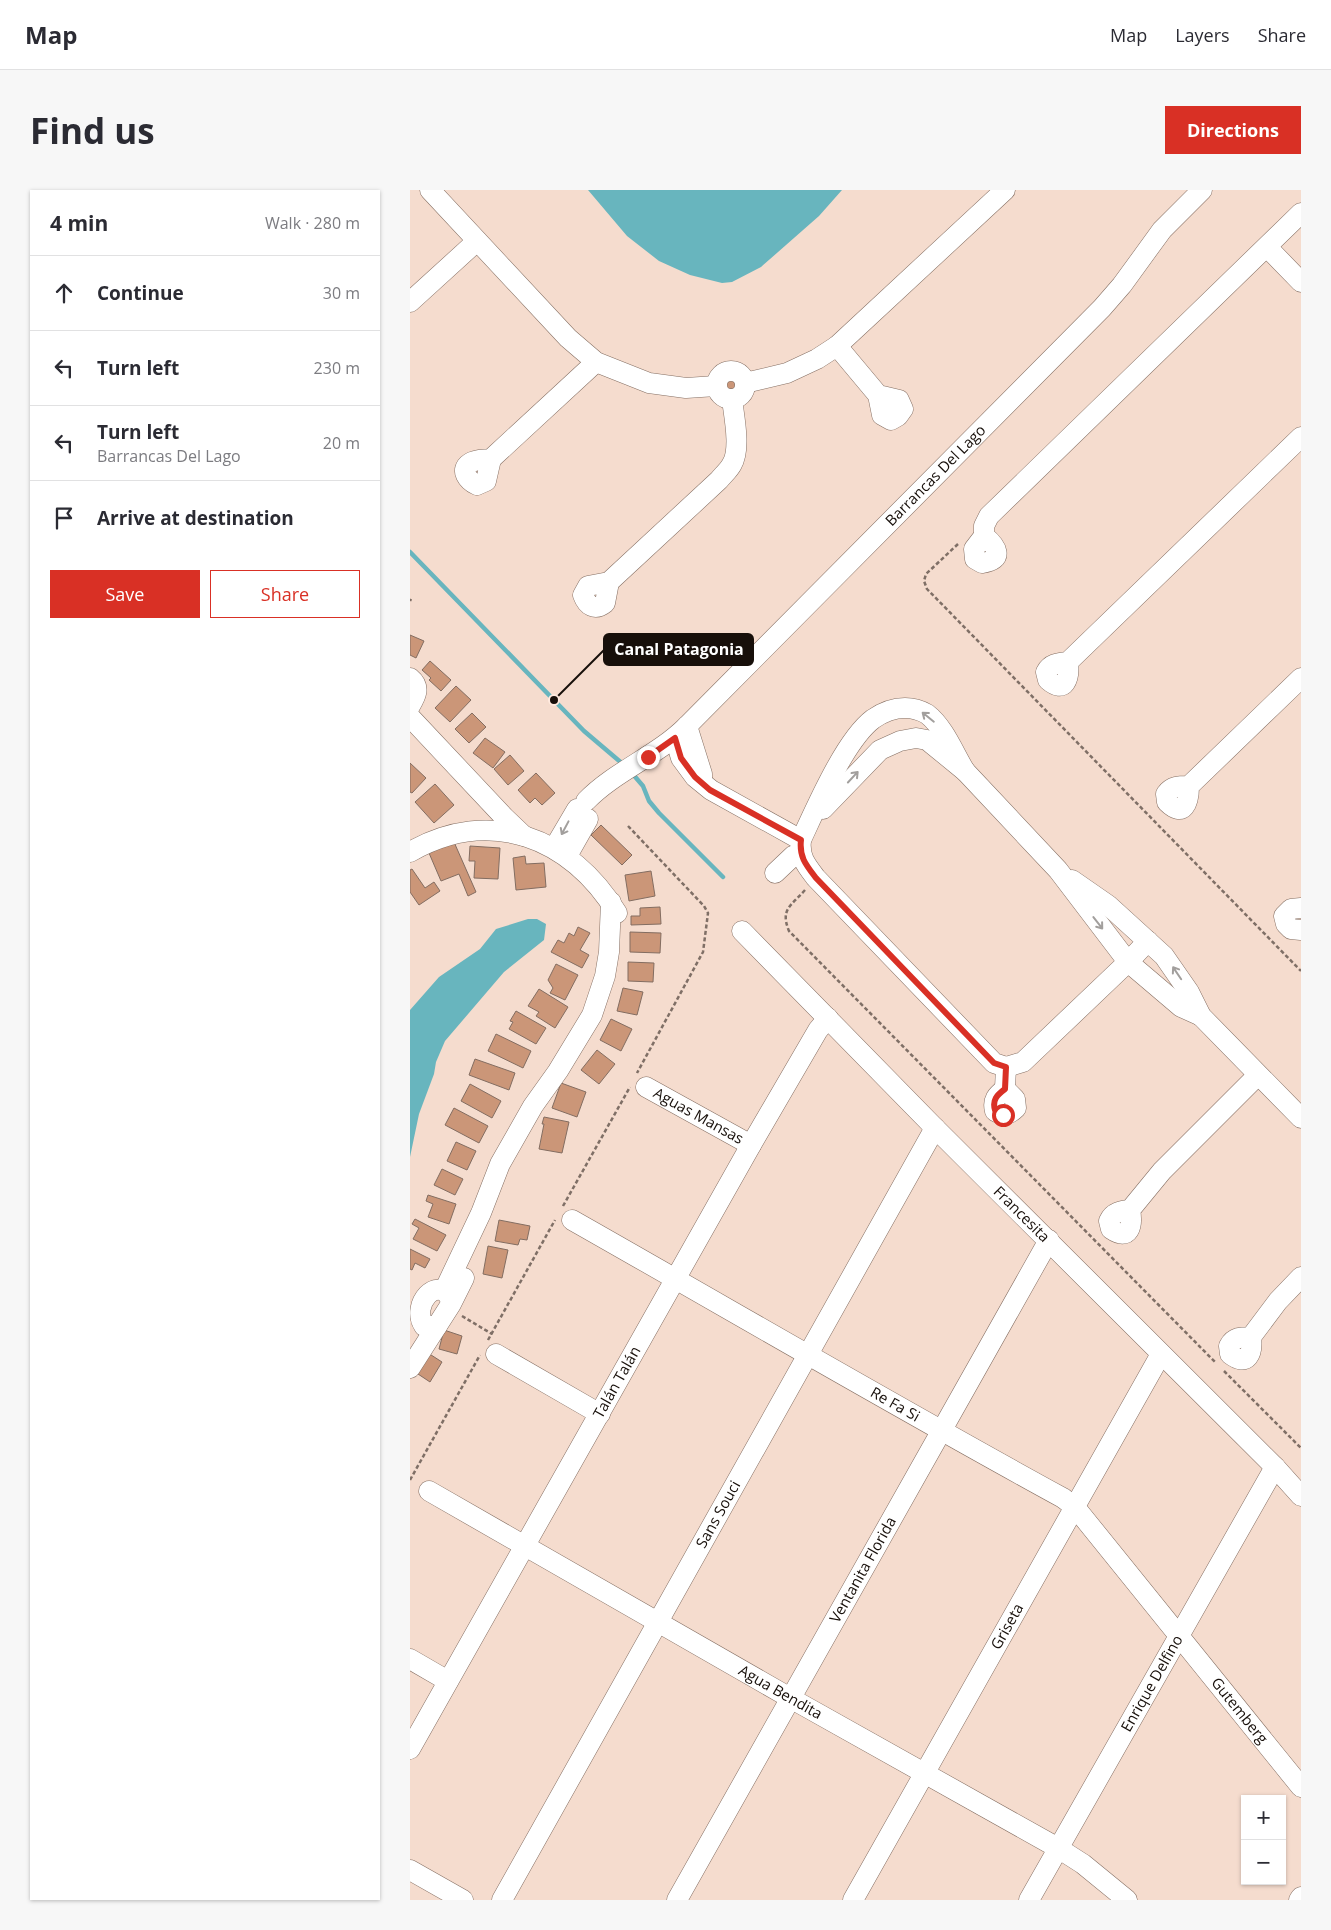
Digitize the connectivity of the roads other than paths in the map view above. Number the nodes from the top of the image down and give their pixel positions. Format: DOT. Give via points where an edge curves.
graph roads {
  1 [pos="430,190"];
  2 [pos="1005,190"];
  3 [pos="1202,190"];
  4 [pos="1301,213"];
  5 [pos="477,241"];
  6 [pos="1267,247"];
  7 [pos="1301,282"];
  8 [pos="410,302"];
  9 [pos="837,346"];
  10 [pos="596,362"];
  11 [pos="745,383"];
  12 [pos="716,386"];
  13 [pos="878,395"];
  14 [pos="732,399"];
  15 [pos="1301,437"];
  16 [pos="491,459"];
  17 [pos="984,536"];
  18 [pos="609,582"];
  19 [pos="1068,662"];
  20 [pos="410,678"];
  21 [pos="1301,678"];
  22 [pos="410,706"];
  23 [pos="410,717"];
  24 [pos="681,732"];
  25 [pos="965,771"];
  26 [pos="1189,786"];
  27 [pos="488,798"];
  28 [pos="473,831"];
  29 [pos="524,836"];
  30 [pos="803,839"];
  31 [pos="410,852"];
  32 [pos="561,852"];
  33 [pos="1058,870"];
  34 [pos="775,873"];
  35 [pos="1301,908"];
  36 [pos="1301,930"];
  37 [pos="742,931"];
  38 [pos="1148,941"];
  39 [pos="1128,962"];
  40 [pos="1201,1016"];
  41 [pos="828,1018"];
  42 [pos="1006,1067"];
  43 [pos="1258,1075"];
  44 [pos="638,1081"];
  45 [pos="1005,1089"];
  46 [pos="1301,1118"];
  47 [pos="935,1128"];
  48 [pos="751,1145"];
  49 [pos="1130,1210"];
  50 [pos="572,1220"];
  51 [pos="1049,1240"];
  52 [pos="1301,1277"];
  53 [pos="676,1279"];
  54 [pos="410,1290"];
  55 [pos="443,1298"];
  56 [pos="422,1318"];
  57 [pos="1251,1337"];
  58 [pos="410,1348"];
  59 [pos="488,1349"];
  60 [pos="809,1354"];
  61 [pos="1162,1354"];
  62 [pos="410,1368"];
  63 [pos="600,1414"];
  64 [pos="942,1432"];
  65 [pos="1275,1467"];
  66 [pos="429,1491"];
  67 [pos="1301,1496"];
  68 [pos="1075,1507"];
  69 [pos="525,1547"];
  70 [pos="659,1623"];
  71 [pos="1178,1635"];
  72 [pos="410,1659"];
  73 [pos="448,1682"];
  74 [pos="792,1699"];
  75 [pos="410,1749"];
  76 [pos="925,1773"];
  77 [pos="1301,1787"];
  78 [pos="1058,1848"];
  79 [pos="410,1870"];
  80 [pos="463,1900"];
  81 [pos="502,1900"];
  82 [pos="677,1900"];
  83 [pos="853,1900"];
  84 [pos="1029,1900"];
  85 [pos="1127,1900"];
  1 -- 5 [label="street"];
  2 -- 9 [label="street"];
  3 -- 24 [label="street, Barrancas Del Lago" via="1162,230 1102,308"];
  4 -- 6 [label="street"];
  5 -- 8 [label="street"];
  5 -- 10 [label="street" via="568,338"];
  6 -- 7 [label="street"];
  6 -- 17 [label="street" via="989,516"];
  9 -- 11 [label="street" via="787,373"];
  9 -- 13 [label="street"];
  10 -- 12 [label="street" via="649,383 686,388"];
  10 -- 16 [label="street"];
  11 -- 12 [label="street" via="741,374 727,370 719,376"];
  11 -- 14 [label="street" via="740,396"];
  12 -- 14 [label="street" via="719,394"];
  14 -- 18 [label="street" via="736,454 732,464 719,480"];
  15 -- 19 [label="street"];
  20 -- 22 [label="street" via="415,682 417,693"];
  21 -- 26 [label="street"];
  23 -- 27 [label="street"];
  24 -- 30 [label="street" via="681,758 695,777 710,790"];
  24 -- 32 [label="street, Barrancas Del Lago" via="653,754 616,776 586,810"];
  30 -- 25 [label="street, one-way" via="867,762 880,750 900,740 927,740"];
  25 -- 30 [label="street, one-way" via="939,726 926,714 914,708 886,712 872,720 847,752 834,772"];
  25 -- 33 [label="street"];
  27 -- 28 [label="street" via="486,817"];
  27 -- 29 [label="street"];
  28 -- 29 [label="street"];
  28 -- 31 [label="street" via="448,835"];
  29 -- 32 [label="street" via="540,840"];
  30 -- 34 [label="street" via="793,856"];
  30 -- 42 [label="street" via="802,860 816,878 994,1063"];
  32 -- 55 [label="street" via="588,875 611,902 609,952 600,994 592,1015 533,1106 512,1146 510,1167 480,1243"];
  33 -- 38 [label="street" via="1108,905"];
  33 -- 39 [label="street, one-way"];
  35 -- 36 [label="street" via="1291,909 1284,916 1291,929"];
  37 -- 41 [label="street, Francesita"];
  38 -- 39 [label="street"];
  40 -- 38 [label="street, one-way" via="1177,972"];
  39 -- 40 [label="street" via="1181,1007"];
  39 -- 42 [label="street" via="1022,1062"];
  40 -- 43 [label="street"];
  41 -- 47 [label="street, Francesita"];
  41 -- 48 [label="street, Talán Talán"];
  42 -- 45 [label="street"];
  43 -- 46 [label="street"];
  43 -- 49 [label="street" via="1162,1171"];
  44 -- 48 [label="street, Aguas Mansas"];
  47 -- 51 [label="street, Francesita"];
  47 -- 60 [label="street, Sans Souci"];
  48 -- 53 [label="street, Talán Talán"];
  50 -- 53 [label="street, Re Fa Si"];
  51 -- 61 [label="street, Francesita"];
  51 -- 64 [label="street, Ventanita Florida"];
  52 -- 57 [label="street"];
  53 -- 60 [label="street, Re Fa Si"];
  53 -- 63 [label="street, Talán Talán"];
  54 -- 55 [label="street"];
  55 -- 56 [label="street"];
  55 -- 56 [label="street" via="419,1299 416,1307"];
  56 -- 58 [label="street"];
  56 -- 62 [label="street"];
  59 -- 63 [label="street"];
  60 -- 64 [label="street, Re Fa Si"];
  60 -- 70 [label="street, Sans Souci"];
  61 -- 65 [label="street, Francesita"];
  61 -- 68 [label="street, Griseta"];
  63 -- 69 [label="street, Talán Talán"];
  64 -- 68 [label="street, Re Fa Si"];
  64 -- 74 [label="street, Ventanita Florida"];
  65 -- 67 [label="street, Francesita"];
  65 -- 71 [label="street, Enrique Delfino"];
  66 -- 69 [label="street, Agua Bendita"];
  68 -- 71 [label="street, Re Fa Si"];
  68 -- 76 [label="street, Griseta"];
  69 -- 70 [label="street, Agua Bendita"];
  69 -- 73 [label="street, Talán Talán"];
  70 -- 74 [label="street, Agua Bendita"];
  70 -- 81 [label="street, Sans Souci"];
  71 -- 77 [label="street, Gutemberg"];
  71 -- 78 [label="street, Enrique Delfino"];
  72 -- 73 [label="street"];
  73 -- 75 [label="street, Talán Talán"];
  74 -- 76 [label="street, Agua Bendita"];
  74 -- 82 [label="street, Ventanita Florida"];
  76 -- 78 [label="street, Agua Bendita"];
  76 -- 83 [label="street, Griseta"];
  78 -- 84 [label="street, Enrique Delfino"];
  78 -- 85 [label="street, Agua Bendita"];
  79 -- 80 [label="street"];
}
